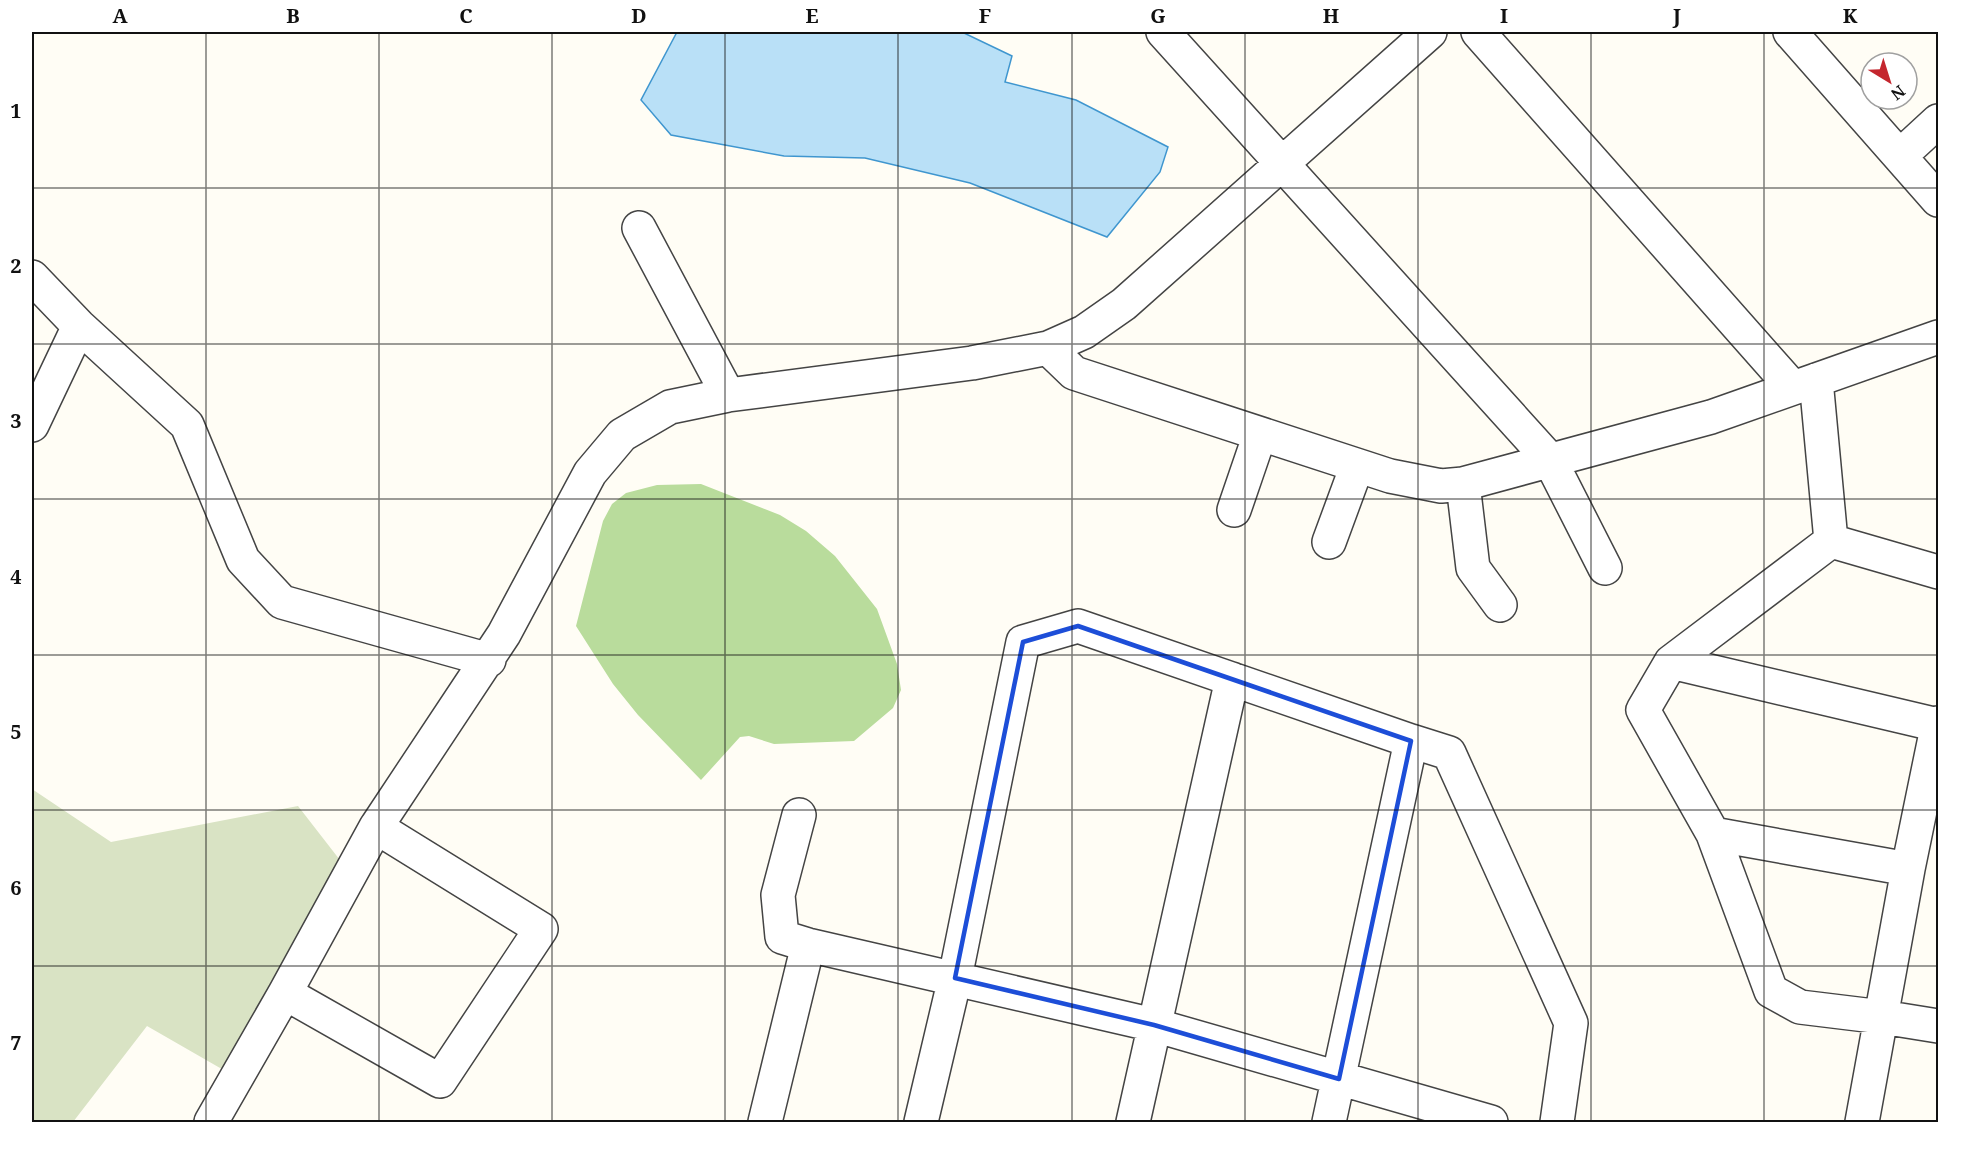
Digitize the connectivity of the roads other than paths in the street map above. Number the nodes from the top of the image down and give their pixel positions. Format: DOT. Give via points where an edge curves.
graph roads {
  1 [pos="1163,32"];
  2 [pos="1430,32"];
  3 [pos="1478,32"];
  4 [pos="1790,32"];
  5 [pos="1938,122"];
  6 [pos="1900,156"];
  7 [pos="1282,163"];
  8 [pos="1938,200"];
  9 [pos="639,228"];
  10 [pos="32,277"];
  11 [pos="79,326"];
  12 [pos="1938,337"];
  13 [pos="1048,348"];
  14 [pos="1804,384"];
  15 [pos="728,395"];
  16 [pos="32,425"];
  17 [pos="1260,434"];
  18 [pos="1550,460"];
  19 [pos="1357,466"];
  20 [pos="1463,484"];
  21 [pos="1234,510"];
  22 [pos="1831,541"];
  23 [pos="1329,542"];
  24 [pos="1605,568"];
  25 [pos="1938,572"];
  26 [pos="1500,605"];
  27 [pos="489,660"];
  28 [pos="1671,662"];
  29 [pos="1232,679"];
  30 [pos="1938,724"];
  31 [pos="1411,741"];
  32 [pos="799,815"];
  33 [pos="376,827"];
  34 [pos="1713,834"];
  35 [pos="1908,869"];
  36 [pos="808,945"];
  37 [pos="955,978"];
  38 [pos="285,993"];
  39 [pos="1882,1017"];
  40 [pos="1154,1025"];
  41 [pos="1938,1026"];
  42 [pos="1340,1079"];
  43 [pos="211,1122"];
  44 [pos="765,1122"];
  45 [pos="921,1122"];
  46 [pos="1133,1122"];
  47 [pos="1329,1122"];
  48 [pos="1491,1122"];
  49 [pos="1557,1122"];
  50 [pos="1862,1122"];
  1 -- 7 [label="street"];
  2 -- 7 [label="street"];
  3 -- 14 [label="street"];
  4 -- 6 [label="street"];
  5 -- 6 [label="street"];
  6 -- 8 [label="street"];
  7 -- 13 [label="street" via="1124,304 1084,332"];
  7 -- 18 [label="street"];
  9 -- 15 [label="street"];
  10 -- 11 [label="street"];
  11 -- 16 [label="street"];
  11 -- 27 [label="street" via="187,425 243,560 282,602"];
  12 -- 14 [label="street"];
  13 -- 15 [label="street" via="972,363"];
  13 -- 17 [label="street" via="1074,374"];
  14 -- 18 [label="street" via="1712,417"];
  14 -- 22 [label="street"];
  15 -- 27 [label="street" via="670,407 622,435 590,473"];
  17 -- 19 [label="street"];
  17 -- 21 [label="street"];
  18 -- 20 [label="street"];
  18 -- 24 [label="street"];
  19 -- 20 [label="street" via="1417,483"];
  19 -- 23 [label="street"];
  20 -- 26 [label="street" via="1473,568"];
  22 -- 25 [label="street"];
  22 -- 28 [label="street"];
  27 -- 33 [label="street"];
  28 -- 30 [label="street"];
  28 -- 34 [label="street" via="1643,710"];
  29 -- 31 [label="street"];
  29 -- 37 [label="street" via="1078,626 1023,642"];
  29 -- 40 [label="street"];
  30 -- 35 [label="street"];
  31 -- 42 [label="street"];
  31 -- 49 [label="street" via="1449,753 1571,1023"];
  32 -- 36 [label="street" via="778,895 782,937"];
  33 -- 38 [label="street"];
  33 -- 38 [label="street" via="541,929 440,1081"];
  34 -- 35 [label="street"];
  34 -- 39 [label="street" via="1771,992 1800,1007"];
  35 -- 39 [label="street"];
  36 -- 37 [label="street"];
  36 -- 44 [label="street"];
  37 -- 40 [label="street"];
  37 -- 45 [label="street"];
  38 -- 43 [label="street"];
  39 -- 41 [label="street"];
  39 -- 50 [label="street"];
  40 -- 42 [label="street"];
  40 -- 46 [label="street"];
  42 -- 47 [label="street"];
  42 -- 48 [label="street"];
}
